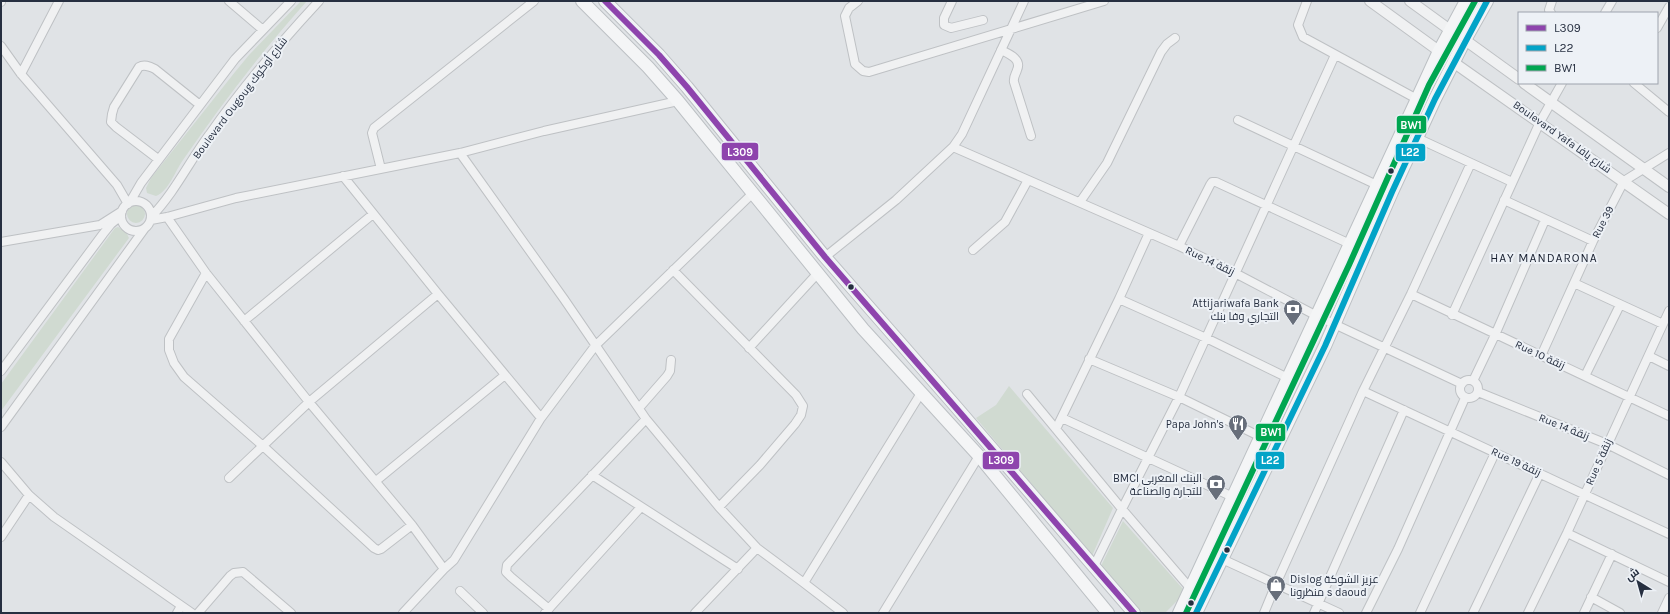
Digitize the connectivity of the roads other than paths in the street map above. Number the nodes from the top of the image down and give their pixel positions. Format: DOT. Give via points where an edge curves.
graph roads {
  1 [pos="59,1"];
  2 [pos="229,1"];
  3 [pos="291,1"];
  4 [pos="319,1"];
  5 [pos="534,1"];
  6 [pos="582,1"];
  7 [pos="605,1"];
  8 [pos="858,1"];
  9 [pos="952,1"];
  10 [pos="1024,1"];
  11 [pos="1104,1"];
  12 [pos="1307,1"];
  13 [pos="1370,1"];
  14 [pos="1410,1"];
  15 [pos="1466,1"];
  16 [pos="1487,1"];
  17 [pos="1552,1"];
  18 [pos="1612,1"];
  19 [pos="1669,7"];
  20 [pos="1550,12"];
  21 [pos="1605,12"];
  22 [pos="983,20"];
  23 [pos="1658,26"];
  24 [pos="1011,29"];
  25 [pos="263,30"];
  26 [pos="1450,30"];
  27 [pos="1175,38"];
  28 [pos="1464,40"];
  29 [pos="1,46"];
  30 [pos="1001,50"];
  31 [pos="1439,51"];
  32 [pos="1335,55"];
  33 [pos="1453,62"];
  34 [pos="22,74"];
  35 [pos="1518,78"];
  36 [pos="1525,84"];
  37 [pos="1561,84"];
  38 [pos="1635,84"];
  39 [pos="1417,99"];
  40 [pos="678,101"];
  41 [pos="1550,102"];
  42 [pos="200,105"];
  43 [pos="1668,110"];
  44 [pos="1238,120"];
  45 [pos="1540,122"];
  46 [pos="1031,136"];
  47 [pos="1417,138"];
  48 [pos="1293,144"];
  49 [pos="953,147"];
  50 [pos="460,153"];
  51 [pos="1669,153"];
  52 [pos="158,159"];
  53 [pos="1471,163"];
  54 [pos="1644,168"];
  55 [pos="381,169"];
  56 [pos="343,176"];
  57 [pos="1028,180"];
  58 [pos="1512,182"];
  59 [pos="1624,182"];
  60 [pos="1377,185"];
  61 [pos="1669,187"];
  62 [pos="753,193"];
  63 [pos="1504,200"];
  64 [pos="1080,202"];
  65 [pos="129,203"];
  66 [pos="1267,206"];
  67 [pos="122,214"];
  68 [pos="373,214"];
  69 [pos="1669,214"];
  70 [pos="167,217"];
  71 [pos="151,218"];
  72 [pos="1545,220"];
  73 [pos="145,228"];
  74 [pos="1149,233"];
  75 [pos="1594,241"];
  76 [pos="1,242"];
  77 [pos="1350,244"];
  78 [pos="1178,246"];
  79 [pos="973,250"];
  80 [pos="825,257"];
  81 [pos="673,270"];
  82 [pos="206,273"];
  83 [pos="1235,273"];
  84 [pos="817,274"];
  85 [pos="1574,283"];
  86 [pos="438,294"];
  87 [pos="1411,294"];
  88 [pos="1119,299"];
  89 [pos="1620,305"];
  90 [pos="1669,311"];
  91 [pos="1452,315"];
  92 [pos="1317,316"];
  93 [pos="244,321"];
  94 [pos="1334,324"];
  95 [pos="1663,324"];
  96 [pos="1495,335"];
  97 [pos="1206,338"];
  98 [pos="595,346"];
  99 [pos="749,348"];
  100 [pos="1385,348"];
  101 [pos="1541,356"];
  102 [pos="1648,356"];
  103 [pos="1089,359"];
  104 [pos="671,360"];
  105 [pos="1669,366"];
  106 [pos="1,371"];
  107 [pos="505,375"];
  108 [pos="1585,376"];
  109 [pos="1288,378"];
  110 [pos="1474,381"];
  111 [pos="1462,384"];
  112 [pos="1363,391"];
  113 [pos="1478,392"];
  114 [pos="921,393"];
  115 [pos="1027,394"];
  116 [pos="1179,397"];
  117 [pos="1629,397"];
  118 [pos="1466,398"];
  119 [pos="309,402"];
  120 [pos="639,408"];
  121 [pos="1404,410"];
  122 [pos="1669,416"];
  123 [pos="541,418"];
  124 [pos="1062,418"];
  125 [pos="646,419"];
  126 [pos="1,427"];
  127 [pos="1056,429"];
  128 [pos="1451,432"];
  129 [pos="1261,437"];
  130 [pos="1607,444"];
  131 [pos="263,446"];
  132 [pos="1495,453"];
  133 [pos="979,456"];
  134 [pos="1148,457"];
  135 [pos="1,462"];
  136 [pos="1540,473"];
  137 [pos="592,475"];
  138 [pos="1669,475"];
  139 [pos="229,478"];
  140 [pos="376,480"];
  141 [pos="29,495"];
  142 [pos="1584,495"];
  143 [pos="1234,497"];
  144 [pos="641,507"];
  145 [pos="719,507"];
  146 [pos="1122,509"];
  147 [pos="412,525"];
  148 [pos="1567,533"];
  149 [pos="1669,534"];
  150 [pos="1,537"];
  151 [pos="757,548"];
  152 [pos="1612,554"];
  153 [pos="1222,559"];
  154 [pos="1093,568"];
  155 [pos="444,569"];
  156 [pos="738,569"];
  157 [pos="1669,582"];
  158 [pos="804,583"];
  159 [pos="1276,584"];
  160 [pos="1190,588"];
  161 [pos="460,591"];
  162 [pos="1591,597"];
  163 [pos="1669,598"];
  164 [pos="1184,600"];
  165 [pos="1318,603"];
  166 [pos="179,609"];
  167 [pos="547,611"];
  168 [pos="1134,612"];
  169 [pos="192,613"];
  170 [pos="198,613"];
  171 [pos="291,613"];
  172 [pos="403,613"];
  173 [pos="483,613"];
  174 [pos="695,613"];
  175 [pos="843,613"];
  176 [pos="883,613"];
  177 [pos="1108,613"];
  178 [pos="1169,613"];
  179 [pos="1179,613"];
  180 [pos="1196,613"];
  181 [pos="1264,613"];
  182 [pos="1314,613"];
  183 [pos="1339,613"];
  184 [pos="1366,613"];
  185 [pos="1420,613"];
  186 [pos="1473,613"];
  187 [pos="1528,613"];
  188 [pos="1584,613"];
  189 [pos="1620,613"];
  190 [pos="1662,613"];
  1 -- 34 [label="street"];
  2 -- 25 [label="street"];
  3 -- 25 [label="street, Boulevard Ougoug شارع أوكوك"];
  4 -- 71 [label="street, Boulevard Ougoug شارع أوكوك" via="272,54 209,134 166,201"];
  5 -- 55 [label="street" via="374,128 372,133"];
  6 -- 40 [label="main road" via="648,66"];
  7 -- 80 [label="main road" via="688,87"];
  8 -- 24 [label="street" via="844,16 855,64 863,71 869,72"];
  9 -- 22 [label="street" via="944,18 944,25 947,27"];
  10 -- 24 [label="street"];
  11 -- 24 [label="street"];
  12 -- 32 [label="street" via="1298,25 1301,34"];
  13 -- 31 [label="street"];
  14 -- 26 [label="street"];
  15 -- 26 [label="main road"];
  16 -- 28 [label="main road"];
  17 -- 20 [label="street"];
  18 -- 21 [label="street"];
  19 -- 23 [label="street"];
  24 -- 30 [label="street"];
  25 -- 42 [label="street, Boulevard Ougoug شارع أوكوك" via="234,60"];
  26 -- 31 [label="main road"];
  27 -- 64 [label="street" via="1161,52 1107,163"];
  28 -- 33 [label="main road"];
  28 -- 35 [label="street"];
  29 -- 34 [label="street"];
  30 -- 46 [label="street" via="1015,57 1018,62 1014,82"];
  30 -- 49 [label="street" via="962,134"];
  31 -- 39 [label="main road"];
  32 -- 39 [label="street"];
  32 -- 48 [label="street"];
  33 -- 45 [label="street, Boulevard Yafa شارع يافا"];
  33 -- 47 [label="main road"];
  34 -- 65 [label="street" via="117,185"];
  36 -- 41 [label="street, Boulevard Yafa شارع يافا"];
  37 -- 41 [label="street"];
  38 -- 43 [label="street"];
  39 -- 60 [label="main road"];
  40 -- 50 [label="street"];
  40 -- 62 [label="main road"];
  41 -- 45 [label="street"];
  41 -- 54 [label="street, Boulevard Yafa شارع يافا"];
  42 -- 52 [label="street, Boulevard Ougoug شارع أوكوك"];
  42 -- 52 [label="street" via="155,69 147,65 139,67 114,107 111,122"];
  44 -- 48 [label="street"];
  45 -- 58 [label="street"];
  45 -- 59 [label="street, Boulevard Yafa شارع يافا"];
  47 -- 53 [label="street"];
  47 -- 94 [label="main road"];
  48 -- 60 [label="street"];
  48 -- 66 [label="street"];
  49 -- 57 [label="street, Rue 14 زنقة"];
  49 -- 80 [label="street" via="896,200"];
  50 -- 55 [label="street"];
  50 -- 98 [label="street"];
  51 -- 54 [label="street, Rue 39"];
  52 -- 65 [label="street, Boulevard Ougoug شارع أوكوك"];
  53 -- 58 [label="street"];
  53 -- 87 [label="street"];
  54 -- 59 [label="street, Rue 39"];
  54 -- 61 [label="street, Boulevard Yafa شارع يافا"];
  55 -- 56 [label="street"];
  56 -- 68 [label="street"];
  56 -- 70 [label="street" via="236,198"];
  57 -- 64 [label="street, Rue 14 زنقة"];
  57 -- 79 [label="street" via="1005,222"];
  58 -- 63 [label="street"];
  59 -- 69 [label="street, Boulevard Yafa شارع يافا"];
  59 -- 75 [label="street, Rue 39"];
  60 -- 77 [label="main road"];
  62 -- 81 [label="street"];
  62 -- 84 [label="main road"];
  63 -- 72 [label="street"];
  63 -- 91 [label="street"];
  64 -- 74 [label="street, Rue 14 زنقة"];
  65 -- 67 [label="street"];
  65 -- 71 [label="street" via="138,201 145,204 150,209"];
  66 -- 77 [label="street"];
  66 -- 78 [label="street" via="1212,182"];
  66 -- 83 [label="street"];
  67 -- 73 [label="street" via="123,224 129,229 137,231"];
  67 -- 76 [label="street" via="100,225"];
  67 -- 106 [label="street" via="103,234"];
  68 -- 86 [label="street"];
  68 -- 93 [label="street"];
  70 -- 71 [label="street"];
  70 -- 82 [label="street"];
  71 -- 73 [label="street"];
  72 -- 75 [label="street"];
  72 -- 96 [label="street"];
  73 -- 126 [label="street"];
  74 -- 78 [label="street, Rue 14 زنقة"];
  74 -- 88 [label="street"];
  75 -- 85 [label="street, Rue 39"];
  77 -- 92 [label="main road"];
  78 -- 83 [label="street, Rue 14 زنقة"];
  80 -- 154 [label="main road"];
  81 -- 98 [label="street"];
  81 -- 99 [label="street"];
  82 -- 93 [label="street"];
  82 -- 131 [label="street" via="169,339 169,350 184,377"];
  83 -- 92 [label="street, Rue 14 زنقة"];
  83 -- 97 [label="street"];
  84 -- 99 [label="street"];
  84 -- 114 [label="main road"];
  85 -- 89 [label="street"];
  85 -- 101 [label="street, Rue 39"];
  86 -- 107 [label="street"];
  86 -- 119 [label="street"];
  87 -- 91 [label="street, Rue 10 زنقة"];
  87 -- 100 [label="street"];
  88 -- 97 [label="street"];
  88 -- 103 [label="street"];
  89 -- 95 [label="street"];
  89 -- 108 [label="street"];
  90 -- 95 [label="street, Rue 5 زنقة"];
  91 -- 96 [label="street, Rue 10 زنقة"];
  92 -- 94 [label="street, Rue 14 زنقة"];
  92 -- 109 [label="main road"];
  93 -- 119 [label="street"];
  94 -- 100 [label="street, Rue 14 زنقة"];
  94 -- 153 [label="main road"];
  95 -- 102 [label="street, Rue 5 زنقة"];
  96 -- 101 [label="street, Rue 10 زنقة"];
  96 -- 110 [label="street"];
  97 -- 109 [label="street"];
  97 -- 116 [label="street"];
  98 -- 120 [label="street"];
  98 -- 123 [label="street"];
  99 -- 145 [label="street" via="796,395 803,406 795,424"];
  100 -- 111 [label="street, Rue 14 زنقة"];
  100 -- 112 [label="street"];
  101 -- 108 [label="street, Rue 10 زنقة"];
  102 -- 105 [label="street"];
  102 -- 117 [label="street, Rue 5 زنقة"];
  103 -- 116 [label="street"];
  103 -- 124 [label="street"];
  104 -- 120 [label="street" via="667,376"];
  107 -- 123 [label="street"];
  107 -- 140 [label="street"];
  108 -- 117 [label="street, Rue 10 زنقة"];
  109 -- 129 [label="main road"];
  110 -- 111 [label="street" via="1468,380"];
  110 -- 113 [label="street"];
  111 -- 118 [label="street" via="1460,392"];
  112 -- 121 [label="street, Rue 19 زنقة"];
  112 -- 159 [label="street"];
  113 -- 118 [label="street" via="1473,398"];
  113 -- 130 [label="street, Rue 14 زنقة"];
  114 -- 133 [label="main road"];
  114 -- 158 [label="street"];
  115 -- 127 [label="street"];
  116 -- 129 [label="street"];
  116 -- 134 [label="street"];
  117 -- 122 [label="street, Rue 10 زنقة"];
  117 -- 130 [label="street, Rue 5 زنقة"];
  118 -- 128 [label="street"];
  119 -- 131 [label="street"];
  119 -- 140 [label="street"];
  120 -- 125 [label="street"];
  121 -- 128 [label="street, Rue 19 زنقة"];
  121 -- 165 [label="street"];
  123 -- 155 [label="street" via="454,560"];
  124 -- 127 [label="street"];
  124 -- 134 [label="street"];
  125 -- 137 [label="street"];
  125 -- 145 [label="street"];
  127 -- 146 [label="street"];
  128 -- 132 [label="street, Rue 19 زنقة"];
  128 -- 184 [label="street"];
  129 -- 143 [label="main road"];
  130 -- 138 [label="street, Rue 14 زنقة"];
  130 -- 142 [label="street, Rue 5 زنقة"];
  131 -- 139 [label="street"];
  131 -- 147 [label="street" via="378,550"];
  132 -- 136 [label="street, Rue 19 زنقة"];
  132 -- 185 [label="street"];
  133 -- 176 [label="street"];
  133 -- 177 [label="main road"];
  134 -- 143 [label="street"];
  134 -- 146 [label="street"];
  135 -- 141 [label="street"];
  136 -- 142 [label="street, Rue 19 زنقة"];
  136 -- 186 [label="street"];
  137 -- 144 [label="street"];
  137 -- 167 [label="street" via="507,565 506,572"];
  140 -- 147 [label="street"];
  141 -- 150 [label="street"];
  141 -- 166 [label="street" via="54,517"];
  142 -- 148 [label="street, Rue 5 زنقة"];
  142 -- 149 [label="street, Rue 19 زنقة"];
  143 -- 160 [label="main road"];
  144 -- 156 [label="street"];
  144 -- 167 [label="street"];
  145 -- 151 [label="street"];
  146 -- 154 [label="street"];
  146 -- 160 [label="street"];
  147 -- 155 [label="street"];
  148 -- 152 [label="street"];
  148 -- 187 [label="street, Rue 5 زنقة"];
  151 -- 156 [label="street"];
  151 -- 158 [label="street"];
  152 -- 157 [label="street"];
  152 -- 162 [label="street"];
  153 -- 159 [label="street"];
  153 -- 180 [label="main road"];
  154 -- 168 [label="main road"];
  155 -- 172 [label="street"];
  156 -- 174 [label="street"];
  158 -- 175 [label="street"];
  159 -- 165 [label="street"];
  159 -- 181 [label="street"];
  160 -- 164 [label="main road"];
  161 -- 173 [label="street"];
  162 -- 188 [label="street"];
  162 -- 189 [label="street"];
  163 -- 190 [label="street"];
  164 -- 178 [label="main road"];
  164 -- 179 [label="main road"];
  165 -- 182 [label="street"];
  165 -- 183 [label="street"];
  166 -- 169 [label="street"];
  170 -- 171 [label="street" via="230,576 239,572 243,572"];
}
